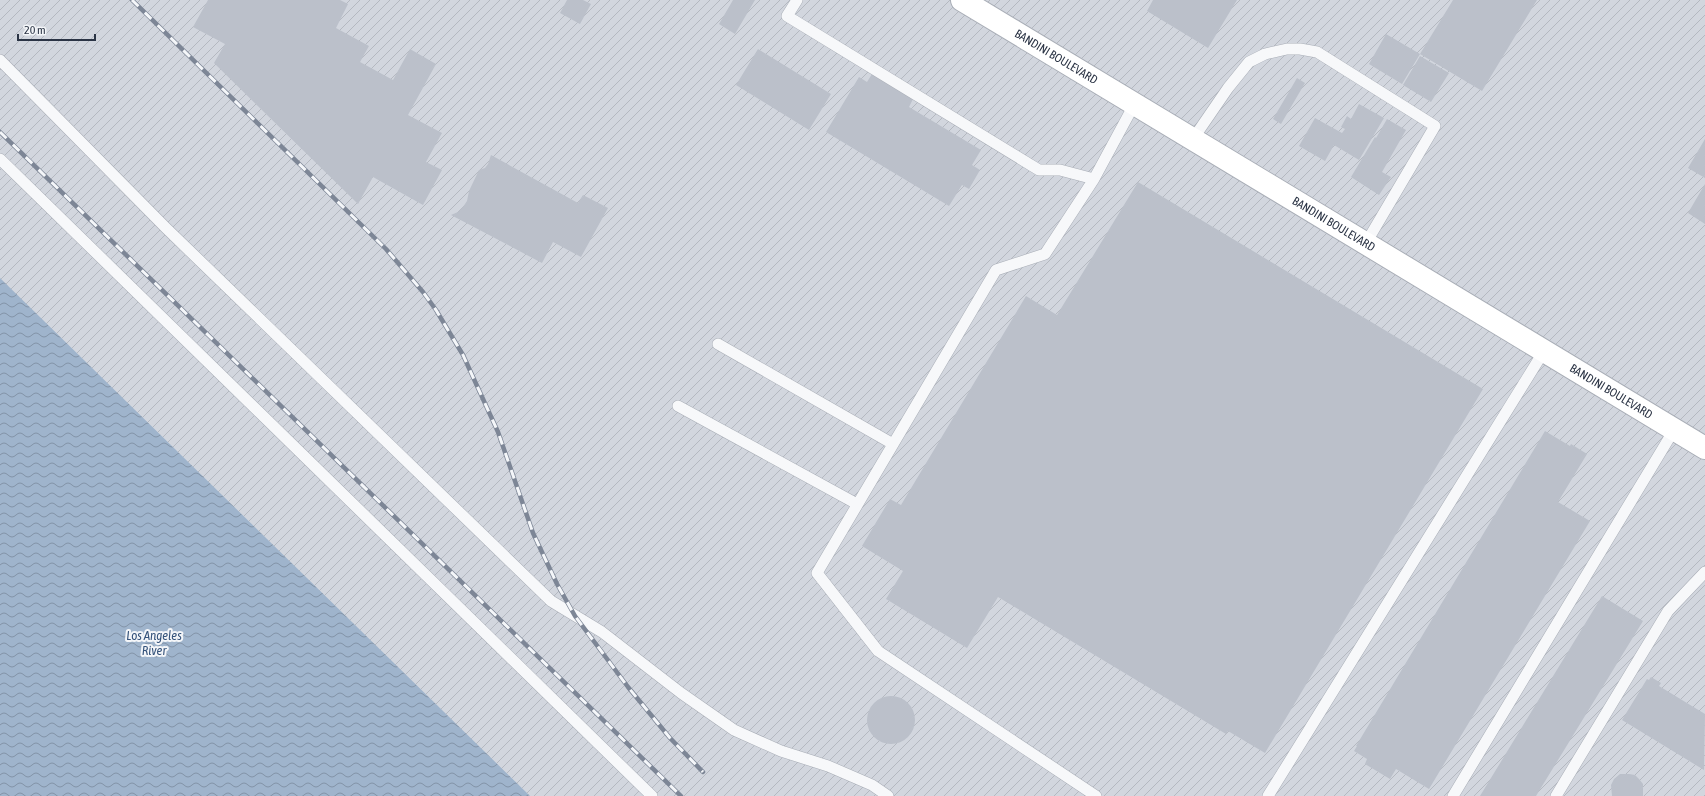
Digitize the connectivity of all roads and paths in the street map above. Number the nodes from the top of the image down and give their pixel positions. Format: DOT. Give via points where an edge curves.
graph roads {
  1 [pos="797,0"];
  2 [pos="962,0"];
  3 [pos="0,60"];
  4 [pos="1135,104"];
  5 [pos="1193,139"];
  6 [pos="0,159"];
  7 [pos="1094,179"];
  8 [pos="1366,243"];
  9 [pos="718,344"];
  10 [pos="1544,351"];
  11 [pos="678,406"];
  12 [pos="1674,430"];
  13 [pos="893,444"];
  14 [pos="1705,448"];
  15 [pos="858,504"];
  16 [pos="1705,572"];
  17 [pos="652,796"];
  18 [pos="888,796"];
  19 [pos="1096,796"];
  20 [pos="1268,796"];
  21 [pos="1453,796"];
  22 [pos="1556,796"];
  1 -- 7 [label="lane" via="786,16 1039,170 1060,170"];
  2 -- 4 [label="main road, BANDINI BOULEVARD"];
  3 -- 18 [label="lane" via="166,228 551,601 602,632 734,730 781,751 828,766 872,785"];
  4 -- 5 [label="main road, BANDINI BOULEVARD"];
  4 -- 7 [label="lane"];
  5 -- 8 [label="main road, BANDINI BOULEVARD"];
  5 -- 8 [label="lane" via="1249,62 1265,54 1287,49 1317,52 1435,126"];
  6 -- 17 [label="lane"];
  7 -- 13 [label="lane" via="1045,254 996,270"];
  8 -- 10 [label="main road, BANDINI BOULEVARD"];
  9 -- 13 [label="lane"];
  10 -- 12 [label="main road, BANDINI BOULEVARD"];
  10 -- 20 [label="lane"];
  11 -- 15 [label="lane"];
  12 -- 14 [label="main road, BANDINI BOULEVARD"];
  12 -- 21 [label="lane"];
  13 -- 15 [label="lane"];
  15 -- 19 [label="lane" via="817,574 878,650"];
  16 -- 22 [label="lane" via="1668,611"];
}
